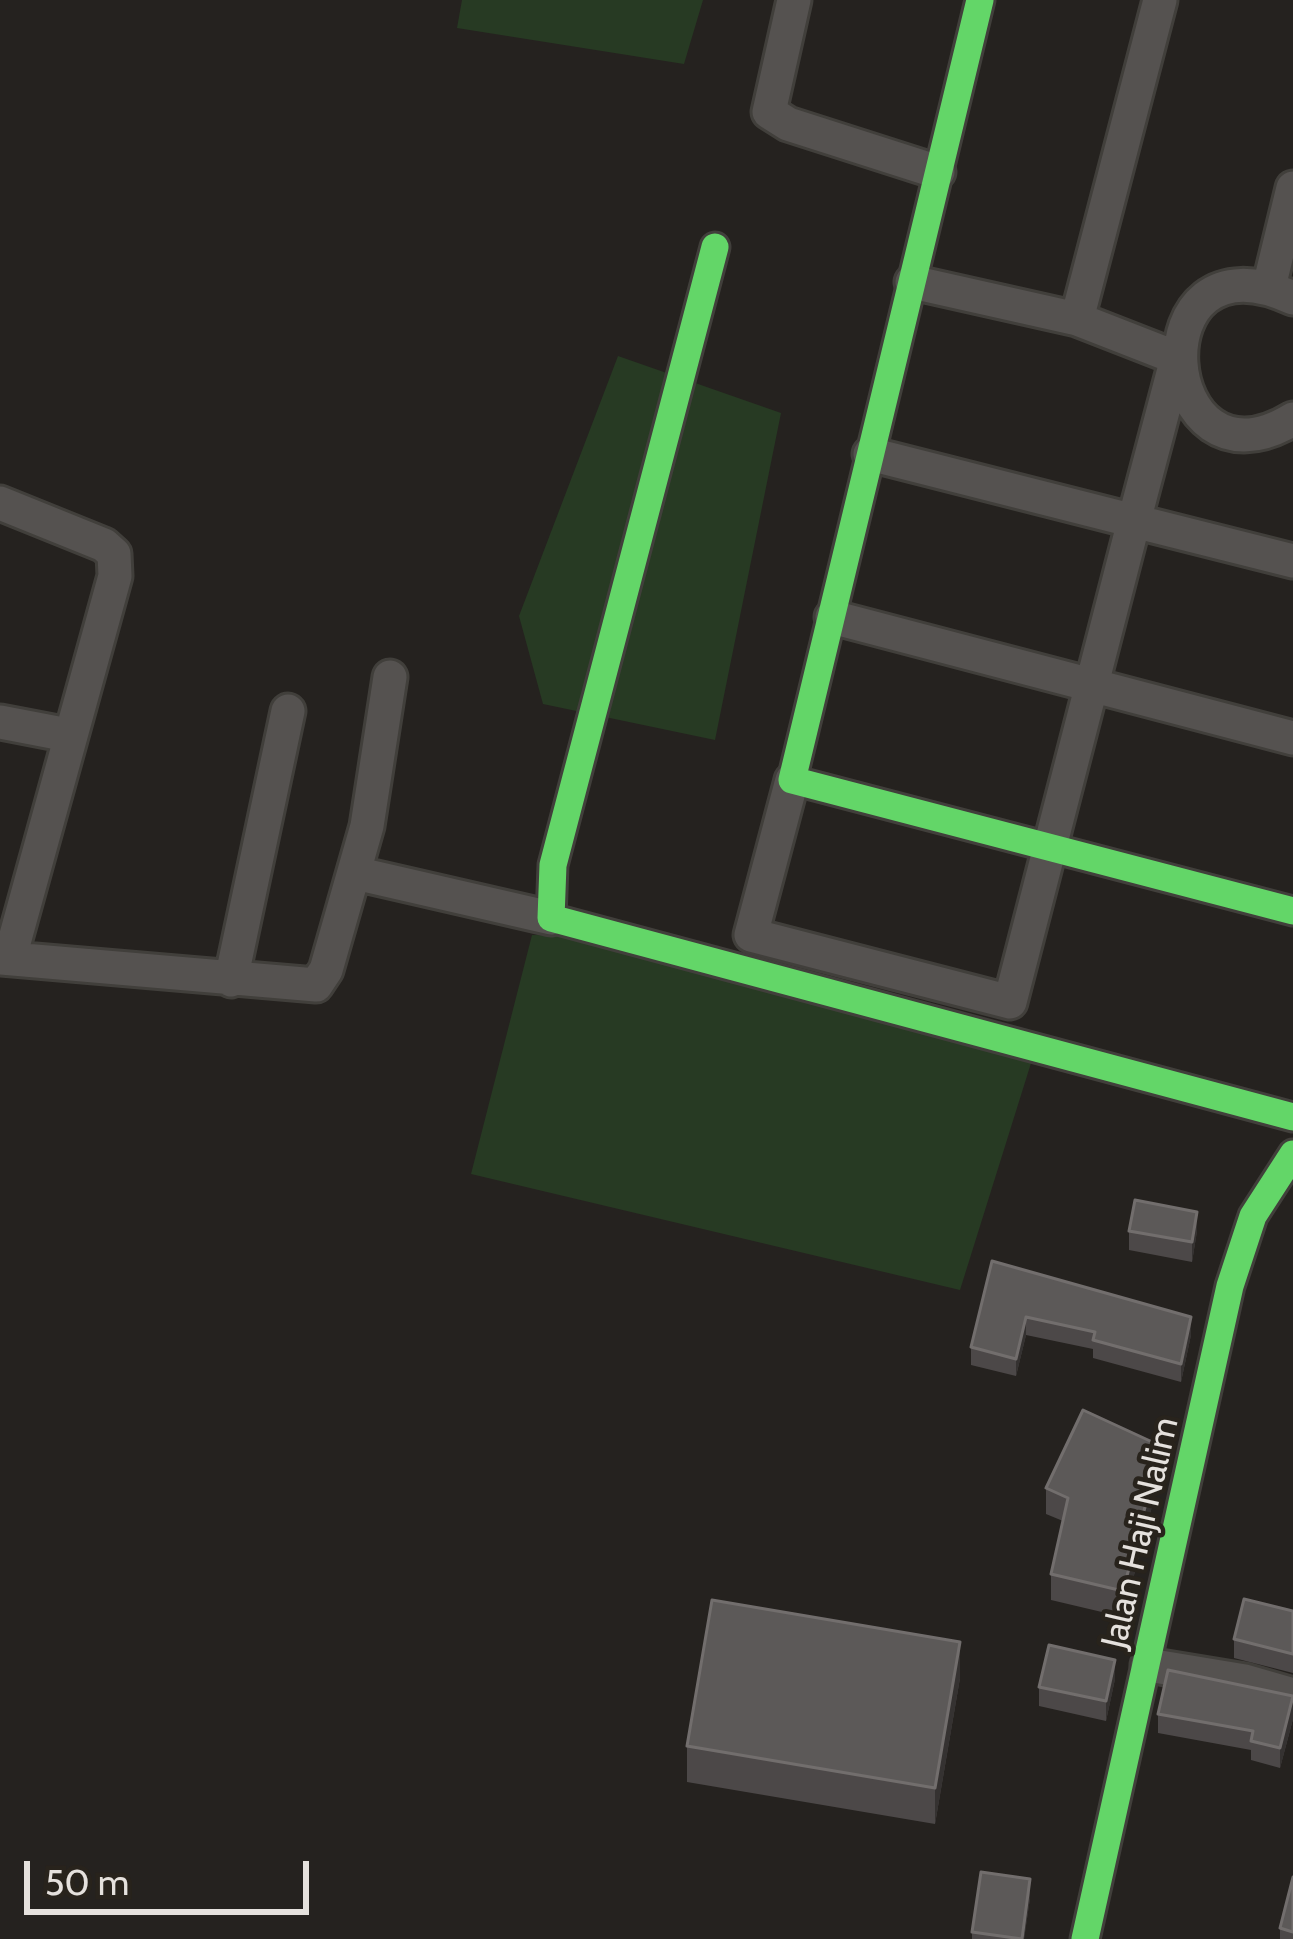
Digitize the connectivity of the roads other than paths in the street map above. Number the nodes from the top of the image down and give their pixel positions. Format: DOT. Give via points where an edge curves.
graph roads {
  1 [pos="794,0"];
  2 [pos="980,0"];
  3 [pos="1160,0"];
  4 [pos="938,172"];
  5 [pos="1293,188"];
  6 [pos="715,247"];
  7 [pos="912,281"];
  8 [pos="1281,293"];
  9 [pos="1077,319"];
  10 [pos="1177,358"];
  11 [pos="1293,419"];
  12 [pos="870,454"];
  13 [pos="0,503"];
  14 [pos="1134,521"];
  15 [pos="1293,561"];
  16 [pos="832,617"];
  17 [pos="390,676"];
  18 [pos="1092,687"];
  19 [pos="288,711"];
  20 [pos="0,722"];
  21 [pos="68,735"];
  22 [pos="1293,738"];
  23 [pos="792,780"];
  24 [pos="1053,845"];
  25 [pos="355,873"];
  26 [pos="1293,911"];
  27 [pos="551,918"];
  28 [pos="5,958"];
  29 [pos="231,980"];
  30 [pos="1293,1118"];
  31 [pos="1293,1154"];
  32 [pos="1148,1665"];
  33 [pos="1293,1695"];
  34 [pos="1085,1939"];
  1 -- 4 [label="street" via="770,112"];
  2 -- 4 [label="street"];
  3 -- 9 [label="street"];
  4 -- 7 [label="street"];
  5 -- 8 [label="street"];
  6 -- 27 [label="street" via="553,865"];
  7 -- 9 [label="street"];
  7 -- 12 [label="street"];
  8 -- 10 [label="street" via="1221,292 1184,326"];
  9 -- 10 [label="street"];
  10 -- 11 [label="street" via="1187,395 1221,427 1268,431"];
  10 -- 14 [label="street"];
  12 -- 14 [label="street"];
  12 -- 16 [label="street"];
  13 -- 21 [label="street" via="114,554 115,576"];
  14 -- 15 [label="street"];
  14 -- 18 [label="street"];
  16 -- 18 [label="street"];
  16 -- 23 [label="street"];
  17 -- 25 [label="street"];
  18 -- 22 [label="street"];
  18 -- 24 [label="street"];
  19 -- 29 [label="street"];
  20 -- 21 [label="street"];
  21 -- 28 [label="street"];
  23 -- 24 [label="street"];
  23 -- 24 [label="street" via="751,935 1010,1002"];
  24 -- 26 [label="street"];
  25 -- 27 [label="street"];
  25 -- 29 [label="street" via="316,985"];
  27 -- 30 [label="street"];
  28 -- 29 [label="street"];
  31 -- 32 [label="street, Jalan Haji Nalim" via="1253,1216 1230,1286"];
  32 -- 33 [label="street"];
  32 -- 34 [label="street, Jalan Haji Nalim"];
}
